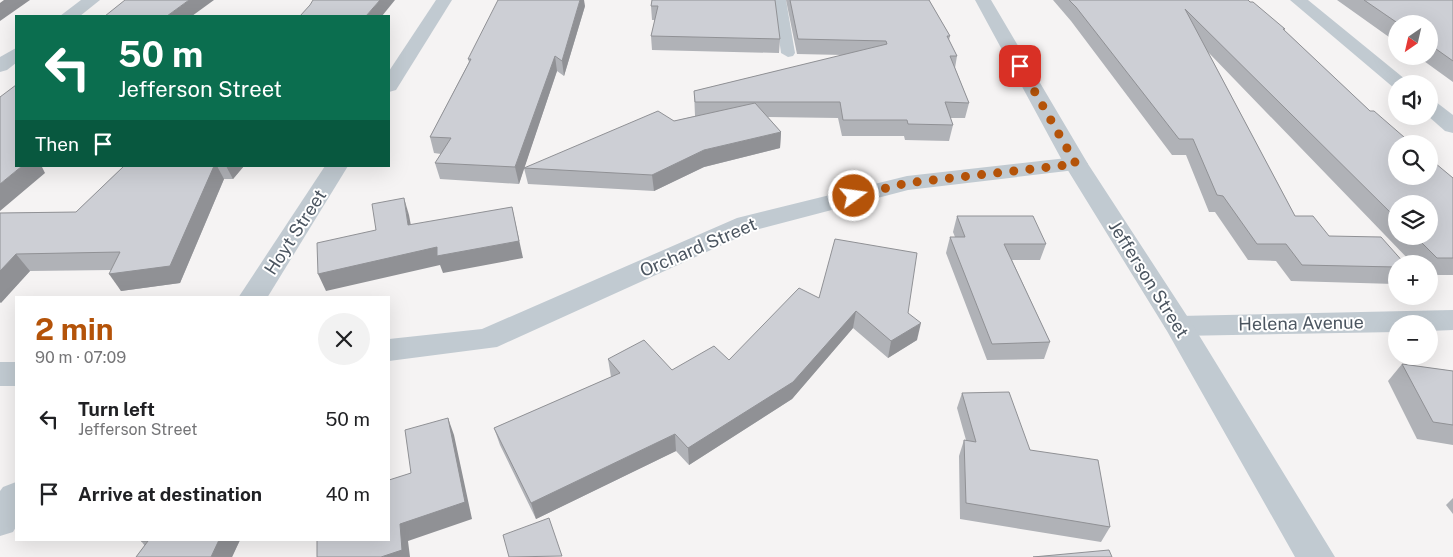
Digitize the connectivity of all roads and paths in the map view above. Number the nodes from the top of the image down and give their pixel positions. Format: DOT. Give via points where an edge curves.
graph roads {
  1 [pos="92,0"];
  2 [pos="444,0"];
  3 [pos="780,0"];
  4 [pos="983,0"];
  5 [pos="1298,0"];
  6 [pos="70,15"];
  7 [pos="788,53"];
  8 [pos="15,55"];
  9 [pos="0,66"];
  10 [pos="1390,75"];
  11 [pos="390,84"];
  12 [pos="1438,114"];
  13 [pos="1453,126"];
  14 [pos="1076,164"];
  15 [pos="336,167"];
  16 [pos="253,296"];
  17 [pos="1453,320"];
  18 [pos="1179,326"];
  19 [pos="390,350"];
  20 [pos="0,374"];
  21 [pos="15,374"];
  22 [pos="15,499"];
  23 [pos="0,520"];
  24 [pos="1316,557"];
  1 -- 6 [label="street"];
  2 -- 11 [label="street"];
  3 -- 7 [label="lane"];
  4 -- 14 [label="street, Jefferson Street"];
  5 -- 10 [label="street"];
  8 -- 9 [label="street"];
  12 -- 13 [label="street"];
  14 -- 18 [label="street, Jefferson Street"];
  14 -- 19 [label="street, Orchard Street" via="907,183 746,224 486,339"];
  15 -- 16 [label="street, Hoyt Street"];
  17 -- 18 [label="street, Helena Avenue"];
  18 -- 24 [label="street, Jefferson Street"];
  20 -- 21 [label="street"];
  22 -- 23 [label="street"];
}
